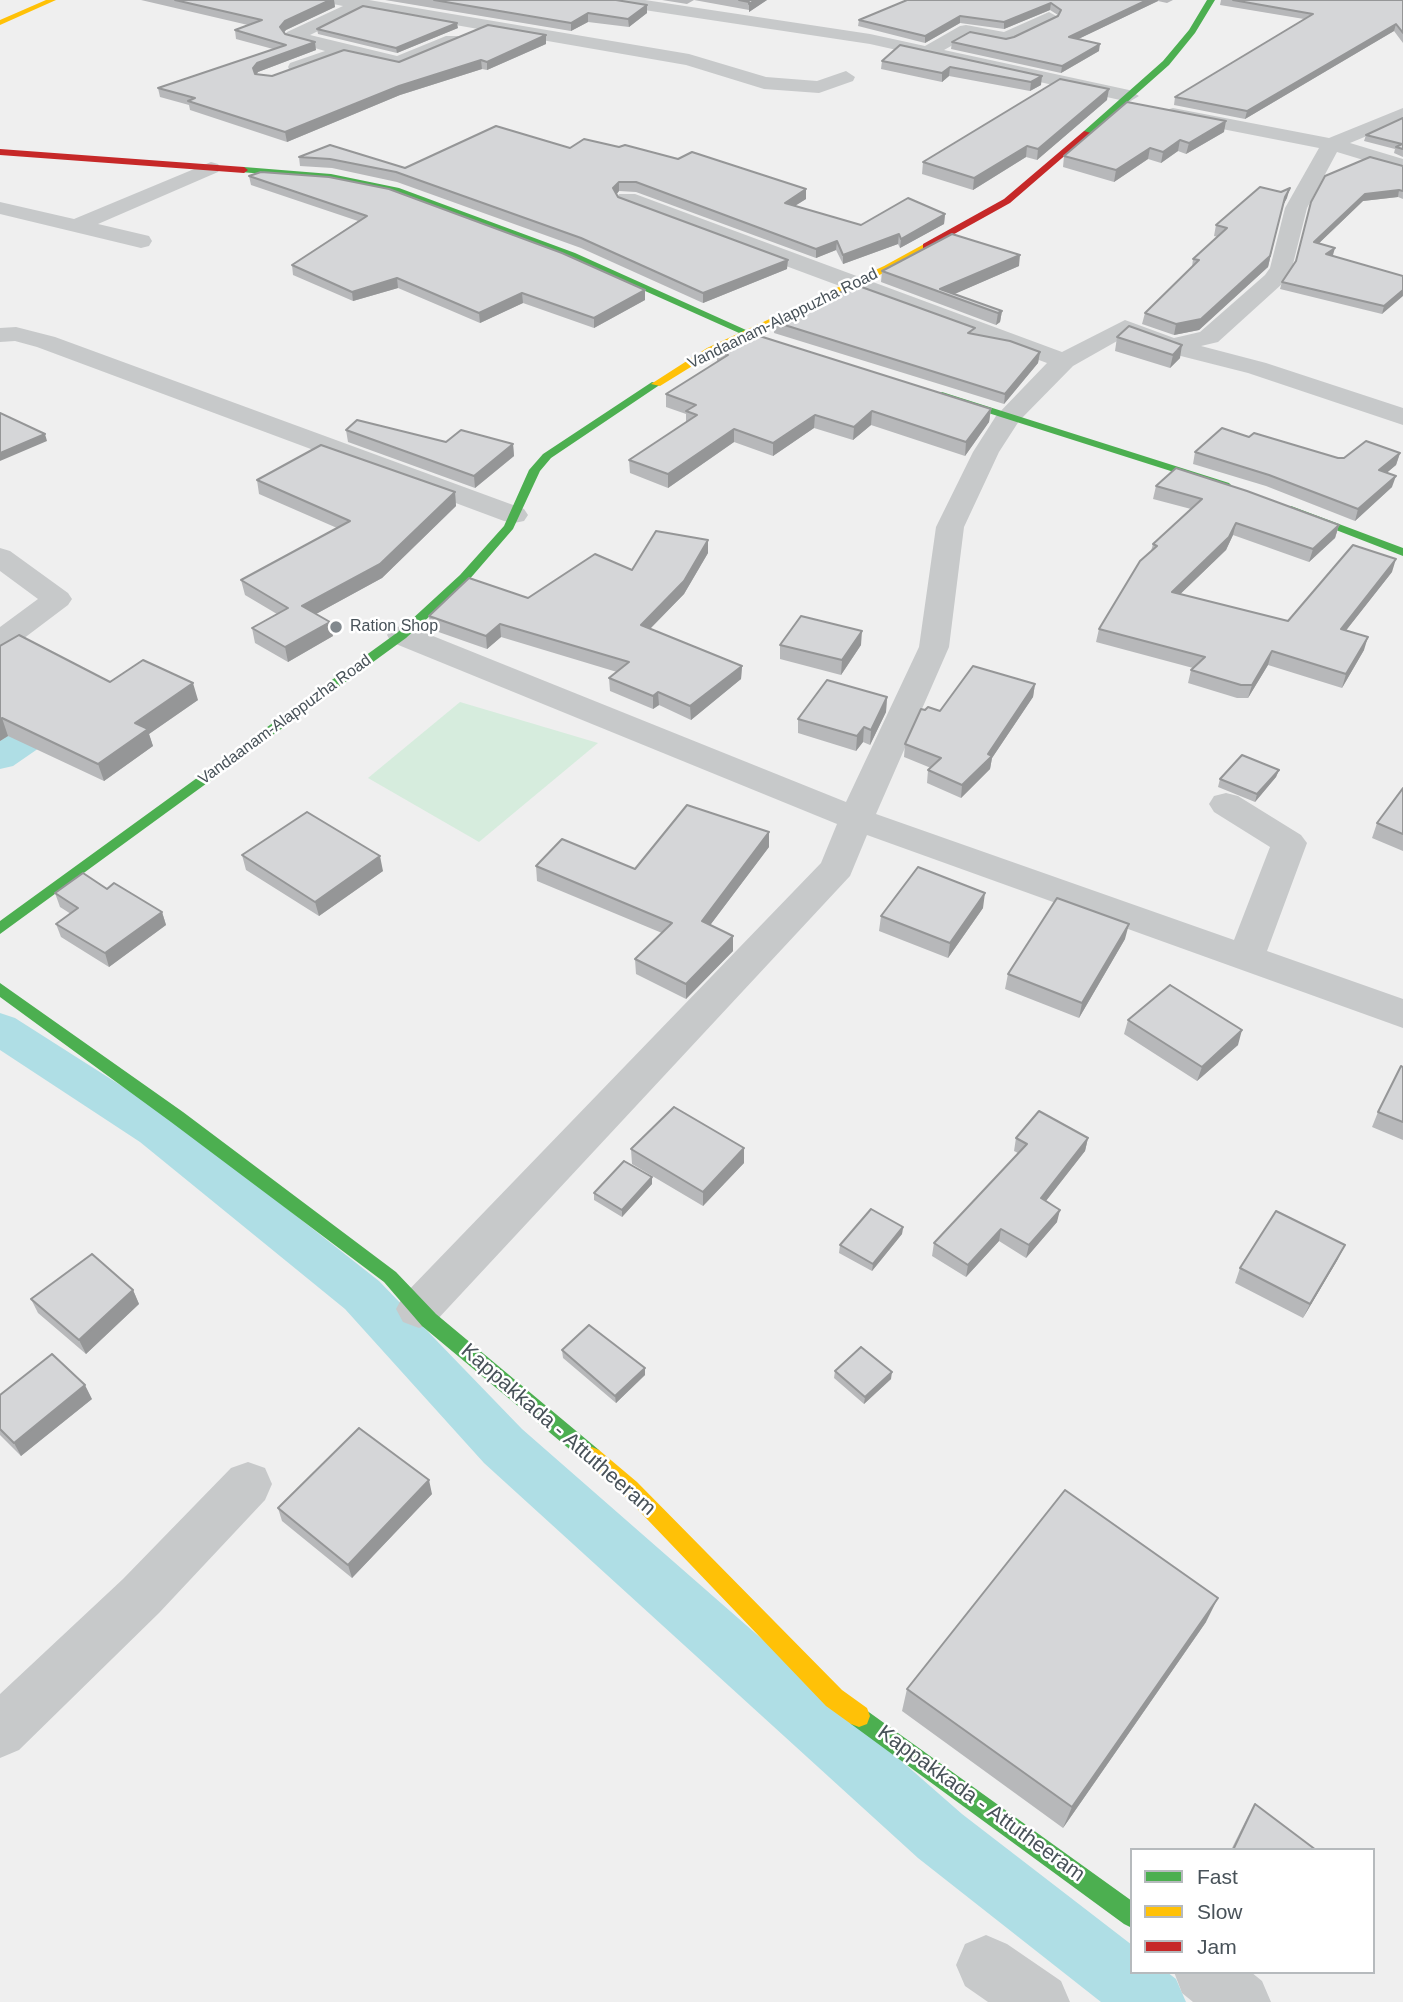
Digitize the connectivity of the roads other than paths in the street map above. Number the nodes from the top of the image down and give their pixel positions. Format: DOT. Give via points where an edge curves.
graph roads {
  1 [pos="52,0"];
  2 [pos="339,0"];
  3 [pos="611,0"];
  4 [pos="1211,0"];
  5 [pos="361,4"];
  6 [pos="1049,17"];
  7 [pos="0,23"];
  8 [pos="485,26"];
  9 [pos="344,50"];
  10 [pos="929,51"];
  11 [pos="279,74"];
  12 [pos="846,77"];
  13 [pos="1126,100"];
  14 [pos="1403,114"];
  15 [pos="1331,144"];
  16 [pos="0,152"];
  17 [pos="1403,166"];
  18 [pos="211,168"];
  19 [pos="627,199"];
  20 [pos="0,208"];
  21 [pos="76,226"];
  22 [pos="141,241"];
  23 [pos="852,284"];
  24 [pos="746,334"];
  25 [pos="0,335"];
  26 [pos="772,342"];
  27 [pos="1172,346"];
  28 [pos="1063,361"];
  29 [pos="930,392"];
  30 [pos="1009,416"];
  31 [pos="1403,417"];
  32 [pos="1242,491"];
  33 [pos="1278,504"];
  34 [pos="514,515"];
  35 [pos="1403,552"];
  36 [pos="0,558"];
  37 [pos="402,635"];
  38 [pos="0,641"];
  39 [pos="1226,804"];
  40 [pos="856,819"];
  41 [pos="0,929"];
  42 [pos="1246,958"];
  43 [pos="0,989"];
  44 [pos="1403,1014"];
  45 [pos="419,1309"];
  46 [pos="248,1484"];
  47 [pos="0,1731"];
  48 [pos="1130,1914"];
  49 [pos="986,1965"];
  50 [pos="1206,1974"];
  51 [pos="1040,2002"];
  52 [pos="1241,2002"];
  1 -- 7 [label="main road"];
  2 -- 5 [label="street"];
  3 -- 10 [label="street"];
  4 -- 13 [label="main road, Vandaanam-Alappuzha Road" via="1166,63"];
  5 -- 8 [label="street"];
  5 -- 9 [label="street" via="293,36"];
  6 -- 10 [label="street" via="1006,38 966,30"];
  8 -- 9 [label="street" via="399,62"];
  8 -- 12 [label="street" via="689,60 764,83 819,87"];
  9 -- 11 [label="street"];
  10 -- 13 [label="street"];
  13 -- 15 [label="street"];
  13 -- 23 [label="main road, Vandaanam-Alappuzha Road" via="1007,201"];
  14 -- 15 [label="street"];
  15 -- 17 [label="street"];
  15 -- 27 [label="street" via="1296,208 1275,279 1209,337"];
  16 -- 18 [label="main road"];
  18 -- 21 [label="street"];
  18 -- 24 [label="main road" via="331,177 396,190 572,255"];
  19 -- 23 [label="street"];
  20 -- 21 [label="street"];
  21 -- 22 [label="street"];
  23 -- 24 [label="main road, Vandaanam-Alappuzha Road"];
  23 -- 28 [label="street"];
  24 -- 26 [label="main road"];
  24 -- 34 [label="main road, Vandaanam-Alappuzha Road" via="711,350 547,456 535,470"];
  25 -- 34 [label="street" via="46,342"];
  27 -- 28 [label="street" via="1125,327"];
  27 -- 31 [label="street" via="1257,368"];
  28 -- 30 [label="street"];
  29 -- 30 [label="main road"];
  30 -- 32 [label="main road"];
  30 -- 40 [label="street" via="950,527 934,647"];
  33 -- 35 [label="main road"];
  34 -- 37 [label="main road, Vandaanam-Alappuzha Road" via="509,527 464,578"];
  36 -- 38 [label="street" via="57,599"];
  37 -- 40 [label="street"];
  37 -- 41 [label="main road, Vandaanam-Alappuzha Road"];
  39 -- 42 [label="street" via="1289,843"];
  40 -- 42 [label="street"];
  40 -- 45 [label="street" via="837,868"];
  42 -- 44 [label="street"];
  43 -- 45 [label="main road, Kappakkada - Attutheeram" via="390,1277"];
  45 -- 48 [label="main road, Kappakkada - Attutheeram" via="630,1488 834,1698"];
  46 -- 47 [label="street" via="141,1596"];
  49 -- 51 [label="street"];
  50 -- 52 [label="street"];
}
